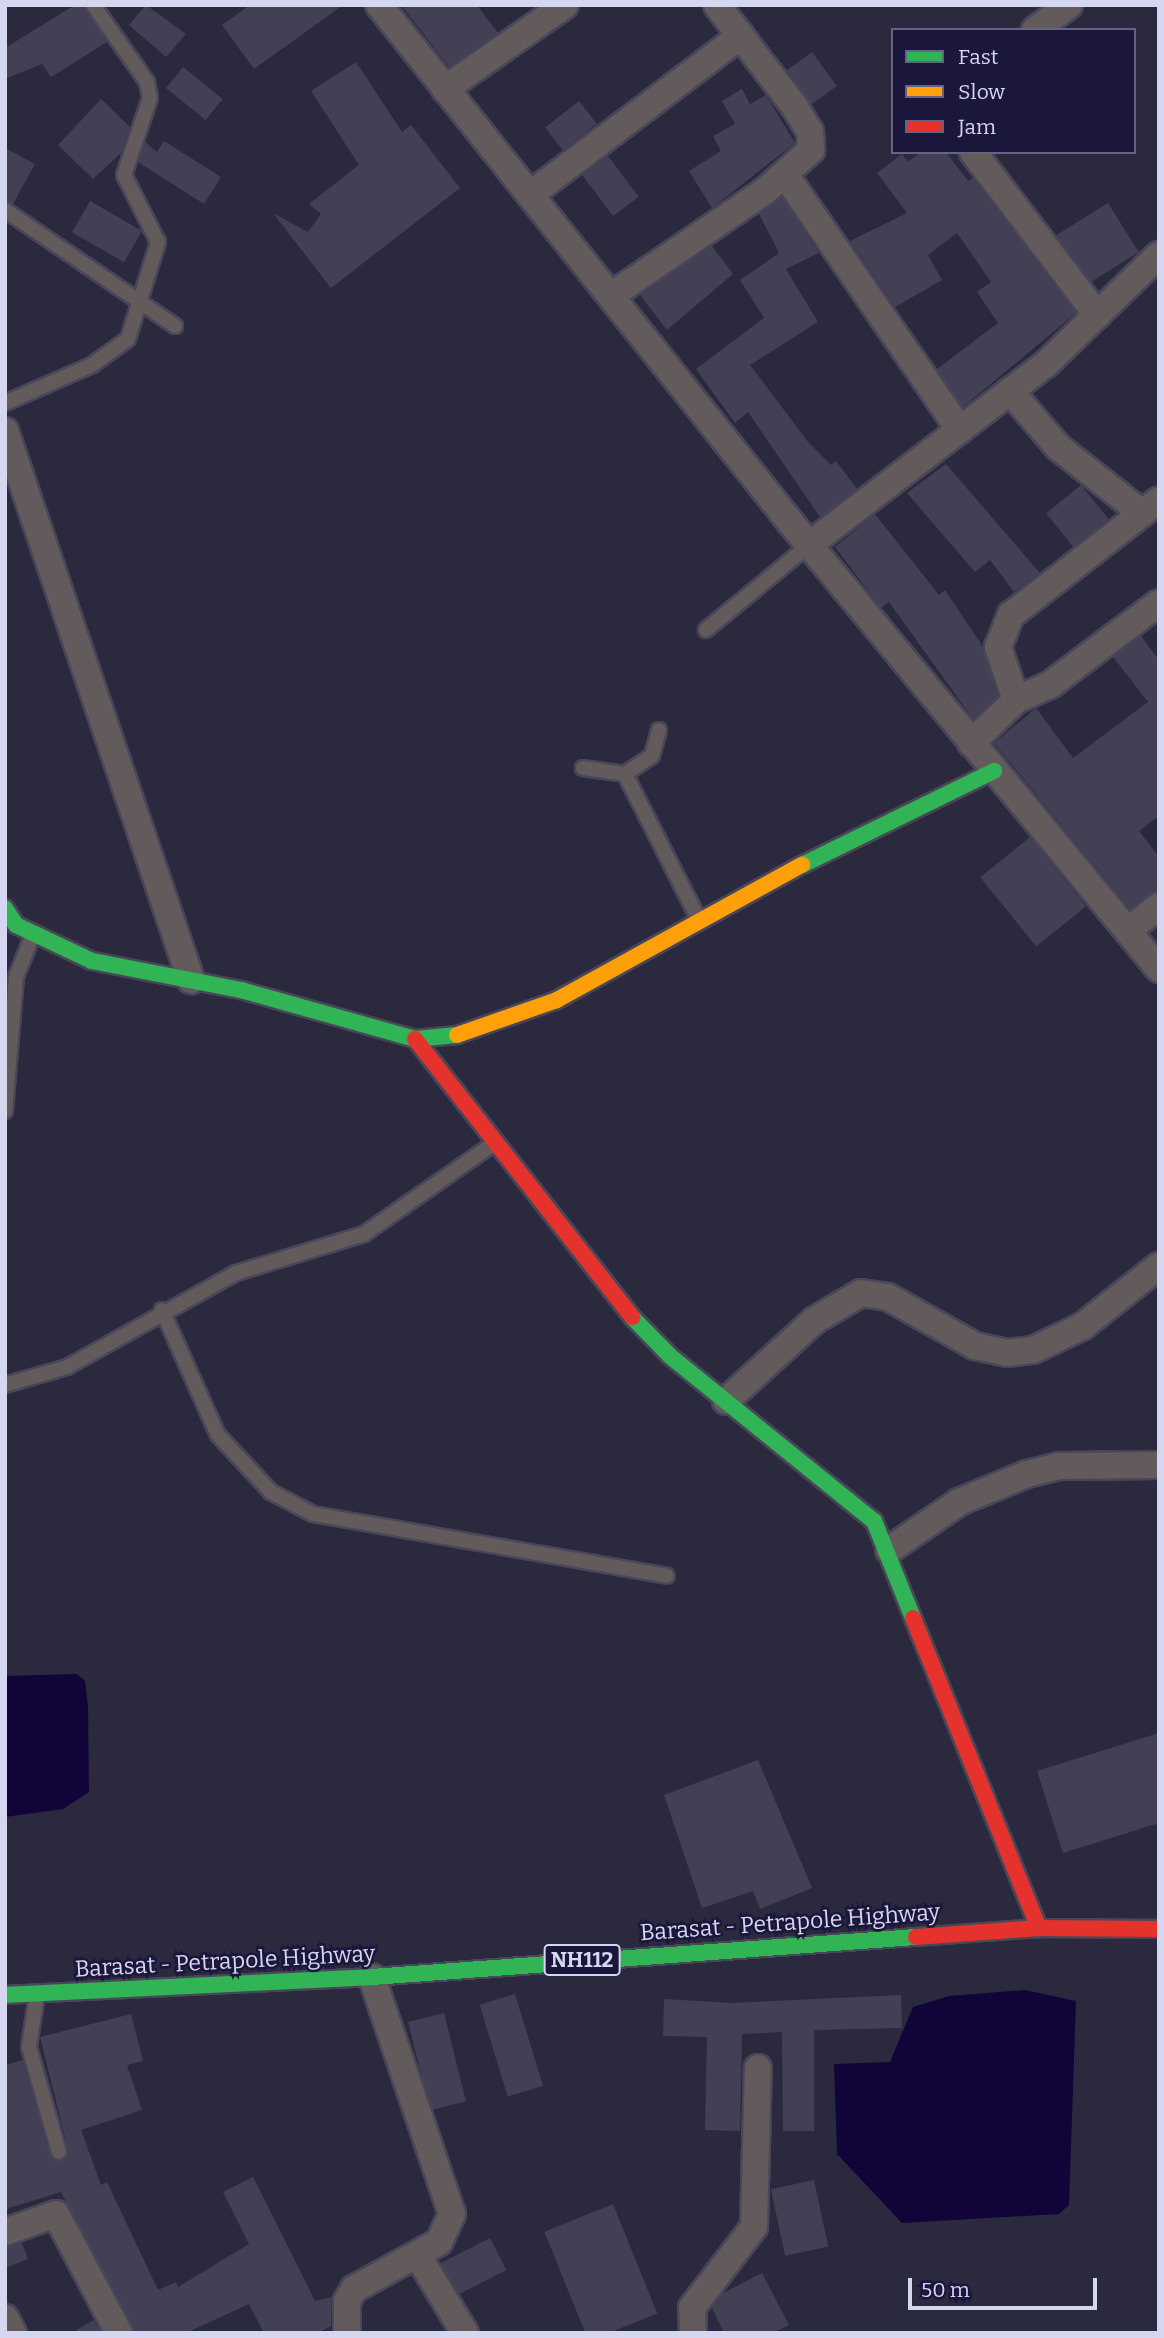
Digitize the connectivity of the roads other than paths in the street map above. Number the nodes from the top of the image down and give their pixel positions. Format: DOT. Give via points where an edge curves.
graph roads {
  1 [pos="93,5"];
  2 [pos="379,5"];
  3 [pos="565,5"];
  4 [pos="717,5"];
  5 [pos="1069,5"];
  6 [pos="1038,28"];
  7 [pos="741,36"];
  8 [pos="445,89"];
  9 [pos="975,154"];
  10 [pos="786,176"];
  11 [pos="531,194"];
  12 [pos="5,210"];
  13 [pos="1159,255"];
  14 [pos="612,295"];
  15 [pos="141,309"];
  16 [pos="1097,315"];
  17 [pos="175,326"];
  18 [pos="1010,391"];
  19 [pos="5,403"];
  20 [pos="960,429"];
  21 [pos="5,431"];
  22 [pos="1150,506"];
  23 [pos="809,545"];
  24 [pos="1159,603"];
  25 [pos="706,630"];
  26 [pos="1016,700"];
  27 [pos="659,730"];
  28 [pos="971,743"];
  29 [pos="583,768"];
  30 [pos="994,771"];
  31 [pos="625,774"];
  32 [pos="1159,906"];
  33 [pos="5,908"];
  34 [pos="700,921"];
  35 [pos="11,925"];
  36 [pos="1128,931"];
  37 [pos="33,935"];
  38 [pos="1159,970"];
  39 [pos="191,980"];
  40 [pos="415,1039"];
  41 [pos="5,1111"];
  42 [pos="493,1144"];
  43 [pos="1159,1266"];
  44 [pos="162,1310"];
  45 [pos="5,1385"];
  46 [pos="726,1401"];
  47 [pos="1159,1465"];
  48 [pos="890,1550"];
  49 [pos="667,1576"];
  50 [pos="1039,1928"];
  51 [pos="1159,1929"];
  52 [pos="372,1977"];
  53 [pos="37,1993"];
  54 [pos="5,1994"];
  55 [pos="758,2068"];
  56 [pos="59,2152"];
  57 [pos="5,2232"];
  58 [pos="418,2256"];
  59 [pos="5,2318"];
  60 [pos="13,2333"];
  61 [pos="120,2333"];
  62 [pos="347,2333"];
  63 [pos="465,2333"];
  64 [pos="693,2333"];
  1 -- 15 [label="lane" via="147,82 150,98 124,175 158,242"];
  2 -- 8 [label="street"];
  3 -- 8 [label="street"];
  4 -- 7 [label="street"];
  5 -- 6 [label="street"];
  7 -- 10 [label="street" via="810,132 811,150"];
  7 -- 11 [label="street"];
  8 -- 11 [label="street"];
  9 -- 16 [label="street"];
  10 -- 14 [label="street"];
  10 -- 20 [label="street"];
  11 -- 14 [label="street"];
  12 -- 15 [label="lane"];
  13 -- 16 [label="street"];
  14 -- 23 [label="street"];
  15 -- 17 [label="lane"];
  15 -- 19 [label="lane" via="128,340 92,365"];
  16 -- 18 [label="street"];
  18 -- 20 [label="street"];
  18 -- 22 [label="street" via="1058,447"];
  20 -- 23 [label="street"];
  21 -- 39 [label="street"];
  22 -- 26 [label="street" via="1011,615 998,647"];
  23 -- 25 [label="lane"];
  23 -- 28 [label="street"];
  24 -- 26 [label="street" via="1050,685"];
  26 -- 28 [label="street"];
  27 -- 31 [label="lane" via="652,756"];
  28 -- 30 [label="street"];
  29 -- 31 [label="lane"];
  30 -- 34 [label="main road"];
  30 -- 36 [label="street"];
  31 -- 34 [label="lane"];
  32 -- 36 [label="street"];
  33 -- 35 [label="main road"];
  34 -- 40 [label="main road" via="508,1022"];
  35 -- 37 [label="main road"];
  36 -- 38 [label="street"];
  37 -- 39 [label="main road" via="92,961"];
  37 -- 41 [label="lane" via="16,977"];
  39 -- 40 [label="main road"];
  40 -- 42 [label="main road"];
  42 -- 44 [label="lane" via="364,1234 236,1273"];
  42 -- 46 [label="main road" via="619,1303"];
  43 -- 46 [label="street" via="1083,1326 1033,1350 1007,1353 975,1346 888,1297 861,1293 815,1320"];
  44 -- 45 [label="lane" via="66,1367"];
  44 -- 49 [label="lane" via="226,1446 271,1492 313,1514"];
  46 -- 48 [label="main road" via="850,1496"];
  47 -- 48 [label="street" via="1060,1466 1027,1474 959,1502"];
  48 -- 50 [label="main road"];
  50 -- 51 [label="main road, Barasat - Petrapole Highway / NH112"];
  50 -- 52 [label="main road, Barasat - Petrapole Highway / NH112"];
  52 -- 53 [label="main road, Barasat - Petrapole Highway / NH112"];
  52 -- 58 [label="street" via="452,2214 439,2242"];
  53 -- 54 [label="main road, Barasat - Petrapole Highway / NH112"];
  53 -- 56 [label="lane" via="29,2047"];
  55 -- 64 [label="street" via="754,2227 692,2308"];
  57 -- 61 [label="street" via="56,2214"];
  58 -- 62 [label="street" via="354,2289 346,2301"];
  58 -- 63 [label="street"];
  59 -- 60 [label="street"];
}
